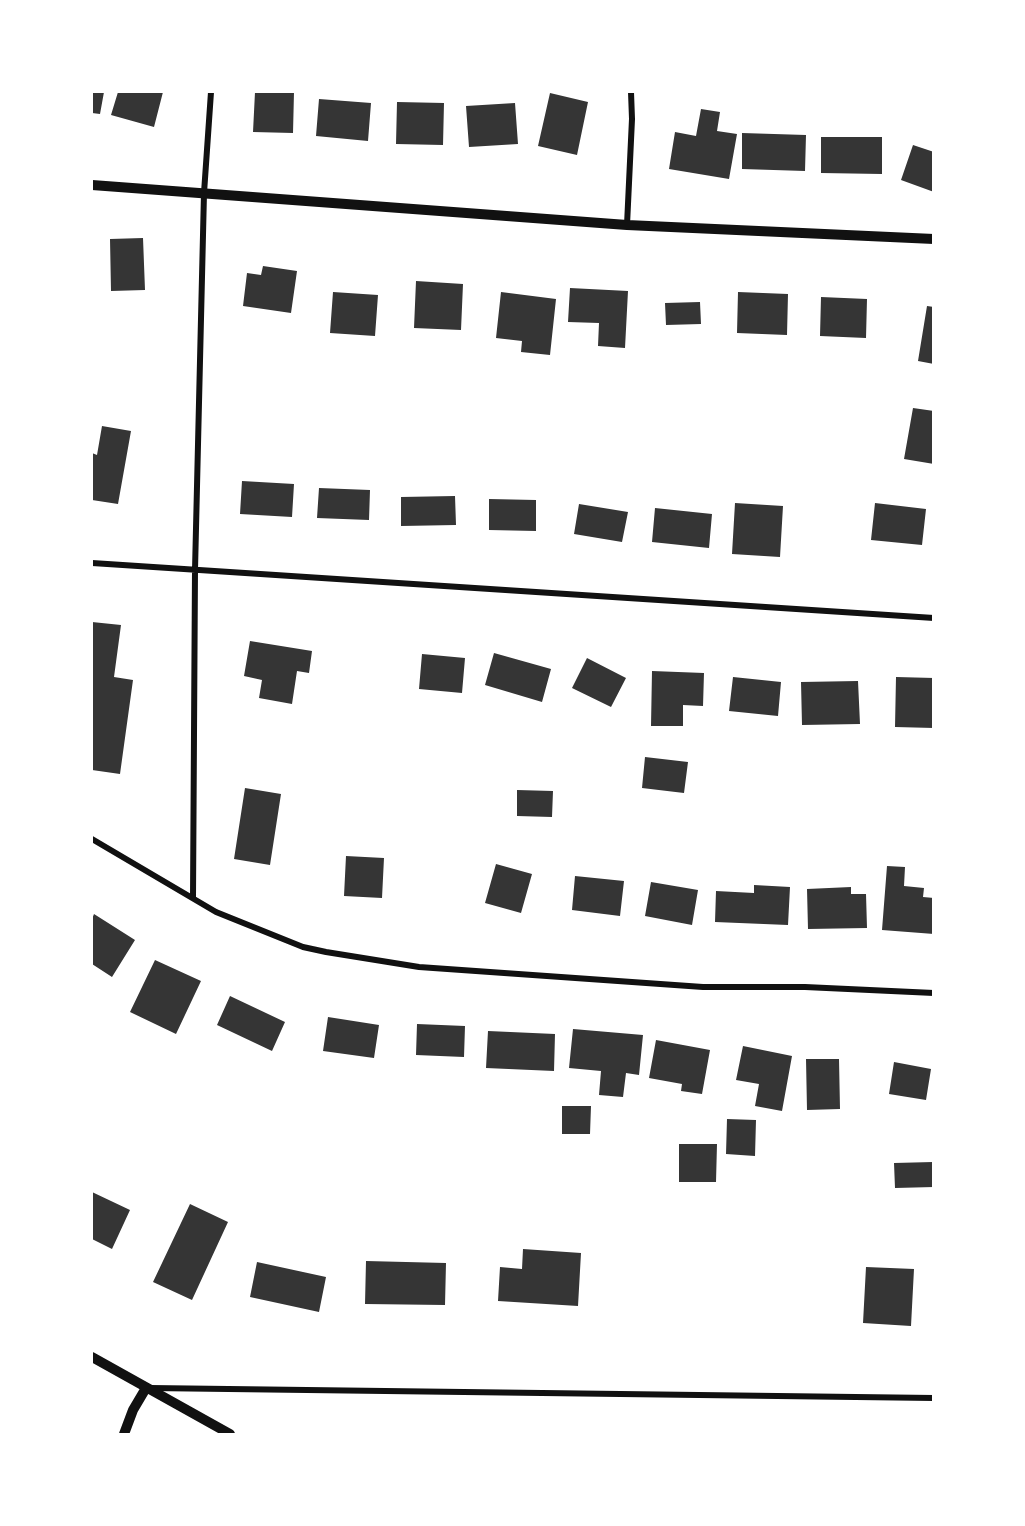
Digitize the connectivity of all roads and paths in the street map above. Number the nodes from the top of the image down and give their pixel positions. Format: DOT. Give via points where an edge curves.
graph roads {
  1 [pos="211,92"];
  2 [pos="630,92"];
  3 [pos="92,185"];
  4 [pos="204,193"];
  5 [pos="627,225"];
  6 [pos="933,239"];
  7 [pos="92,563"];
  8 [pos="195,570"];
  9 [pos="933,618"];
  10 [pos="92,839"];
  11 [pos="193,897"];
  12 [pos="933,993"];
  13 [pos="92,1357"];
  14 [pos="146,1388"];
  15 [pos="933,1398"];
  16 [pos="124,1434"];
  17 [pos="230,1434"];
  1 -- 4 [label="street"];
  2 -- 5 [label="street"];
  3 -- 4 [label="street"];
  4 -- 5 [label="street"];
  4 -- 8 [label="street"];
  5 -- 6 [label="street"];
  7 -- 8 [label="street"];
  8 -- 9 [label="street"];
  8 -- 11 [label="street"];
  10 -- 11 [label="street"];
  11 -- 12 [label="street" via="216,912 303,947 419,967 703,987"];
  13 -- 14 [label="street"];
  14 -- 15 [label="street"];
  14 -- 16 [label="street"];
  14 -- 17 [label="street"];
}
